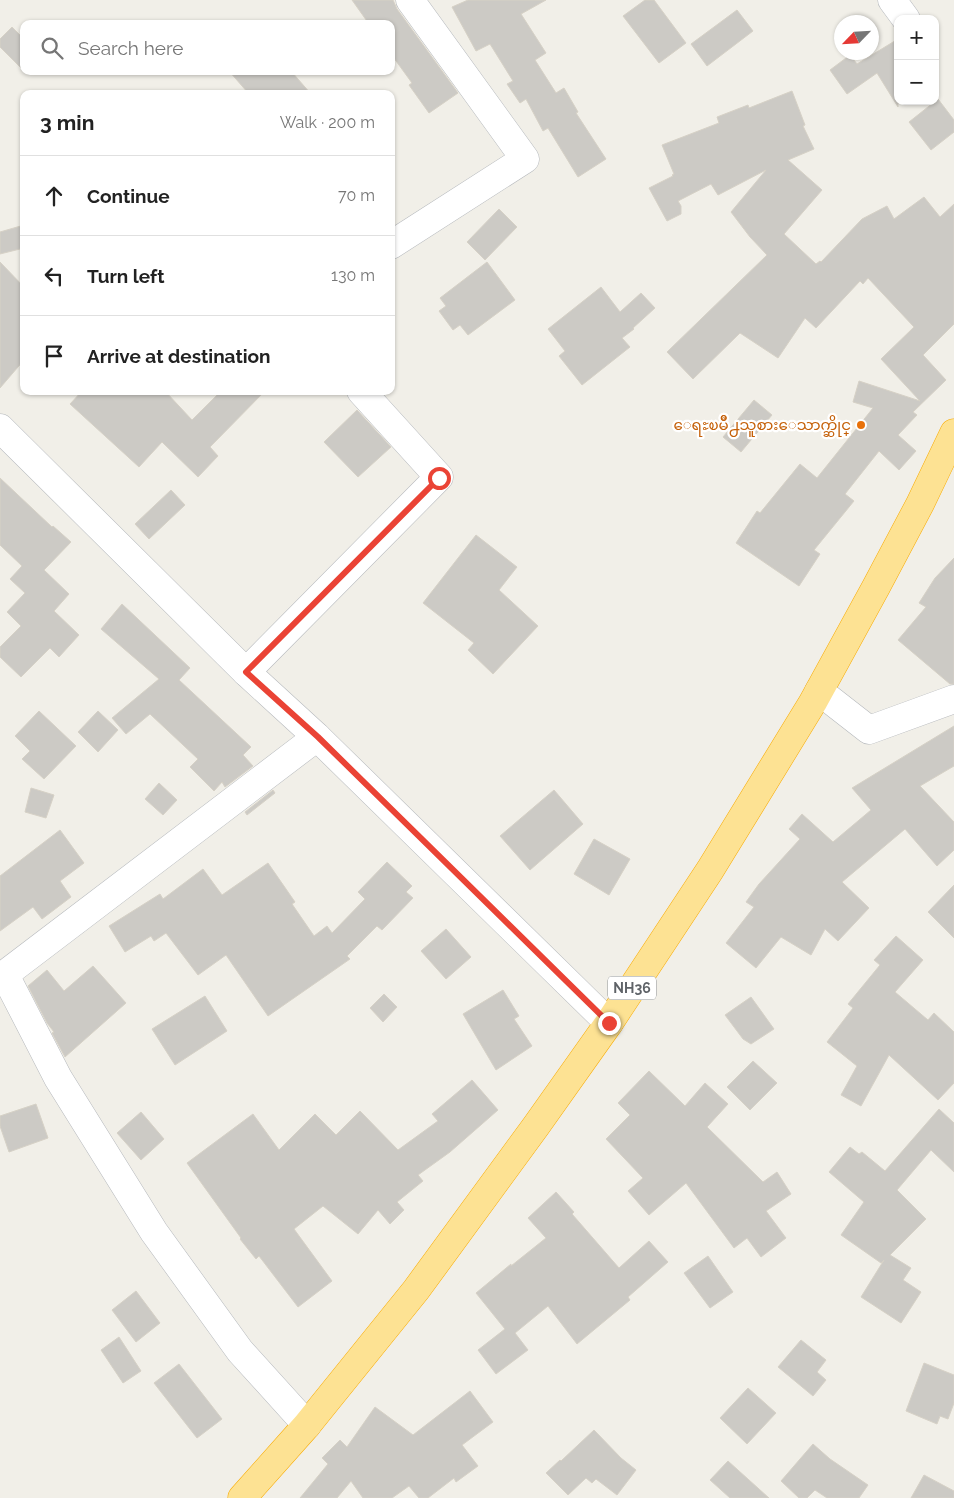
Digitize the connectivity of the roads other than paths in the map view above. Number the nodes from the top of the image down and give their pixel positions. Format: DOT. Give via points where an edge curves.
graph roads {
  1 [pos="410,0"];
  2 [pos="892,0"];
  3 [pos="903,15"];
  4 [pos="395,242"];
  5 [pos="365,395"];
  6 [pos="0,428"];
  7 [pos="954,433"];
  8 [pos="246,672"];
  9 [pos="819,691"];
  10 [pos="954,699"];
  11 [pos="318,737"];
  12 [pos="2,977"];
  13 [pos="609,1023"];
  14 [pos="307,1425"];
  15 [pos="242,1498"];
  1 -- 4 [label="street" via="525,159"];
  2 -- 3 [label="street"];
  5 -- 8 [label="street" via="439,478"];
  6 -- 8 [label="street"];
  7 -- 9 [label="highway, NH36" via="920,504"];
  8 -- 11 [label="street"];
  9 -- 10 [label="street" via="869,730"];
  9 -- 13 [label="highway, NH36" via="710,870"];
  11 -- 12 [label="street"];
  11 -- 13 [label="street"];
  12 -- 14 [label="street" via="58,1078 154,1232 240,1351"];
  13 -- 14 [label="highway, NH36" via="416,1290"];
  14 -- 15 [label="highway, NH36"];
}
